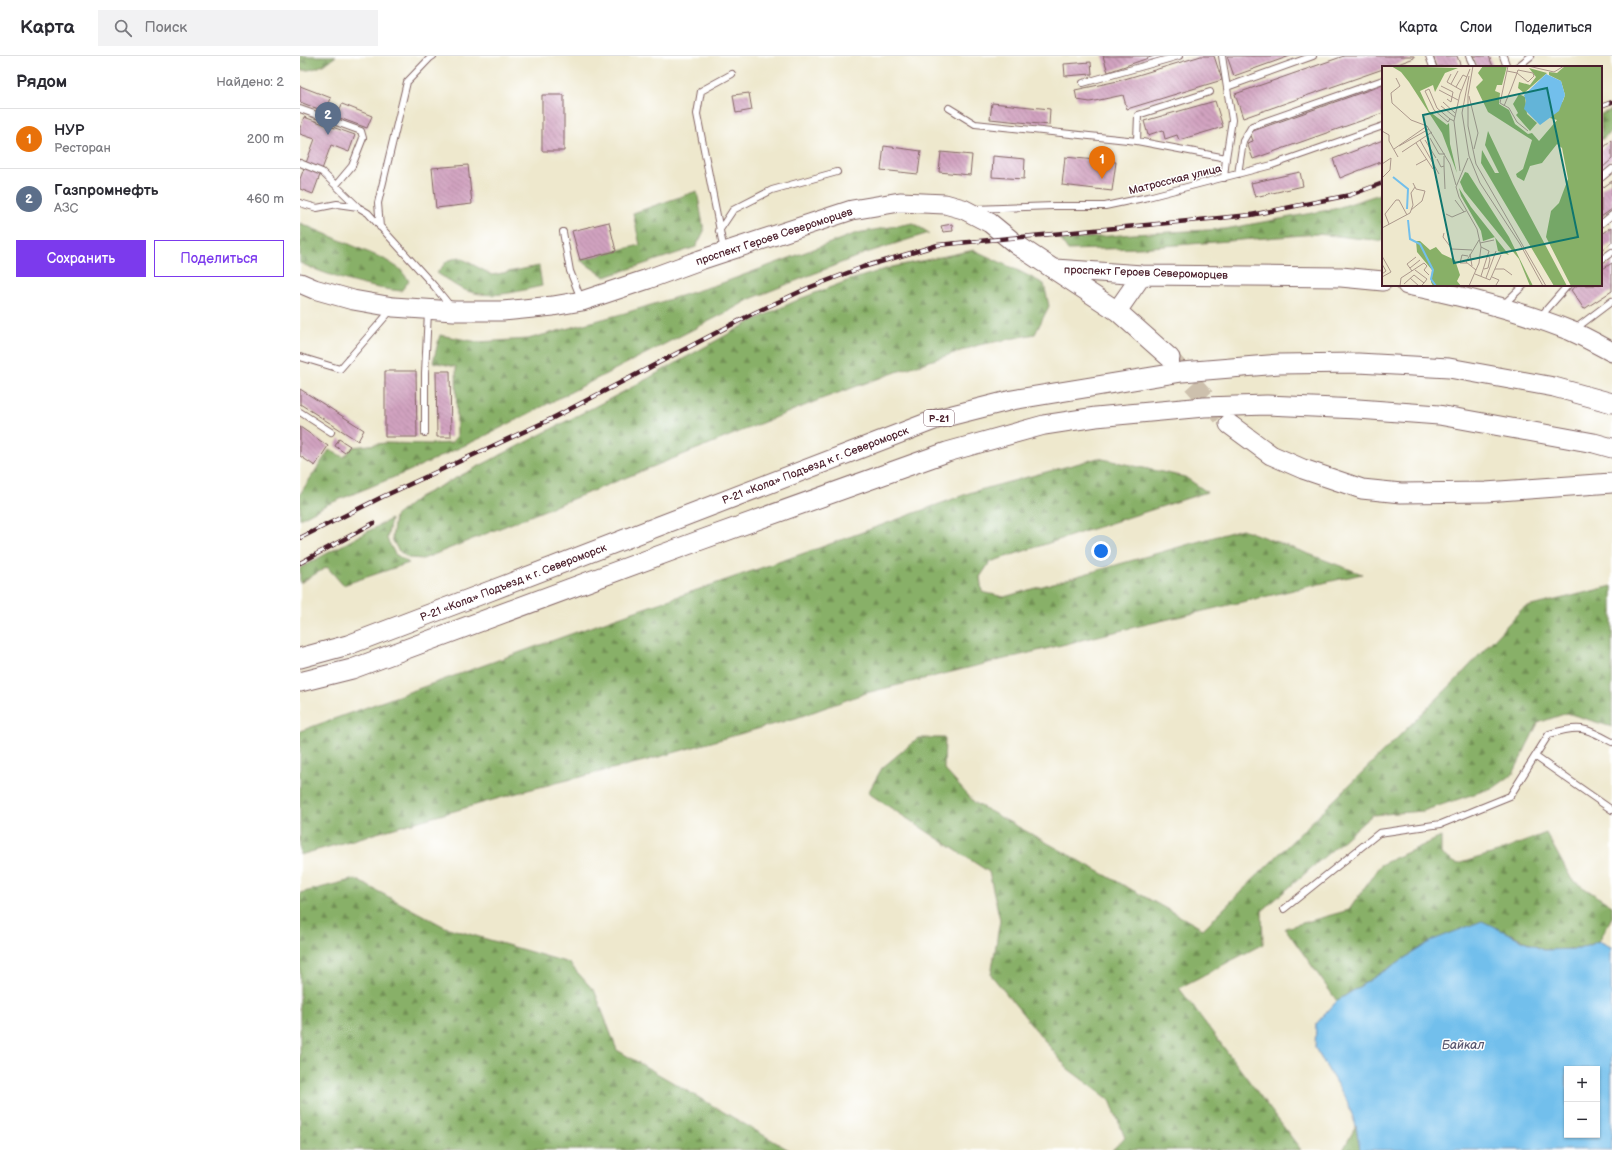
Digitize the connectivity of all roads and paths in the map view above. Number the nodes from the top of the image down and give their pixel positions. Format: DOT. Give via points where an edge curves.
graph roads {
  1 [pos="433,56"];
  2 [pos="1180,56"];
  3 [pos="1222,56"];
  4 [pos="1313,56"];
  5 [pos="1429,56"];
  6 [pos="1469,56"];
  7 [pos="1503,56"];
  8 [pos="1531,56"];
  9 [pos="1433,66"];
  10 [pos="1474,66"];
  11 [pos="1507,66"];
  12 [pos="1518,66"];
  13 [pos="732,74"];
  14 [pos="1382,80"];
  15 [pos="1083,83"];
  16 [pos="1227,87"];
  17 [pos="1210,92"];
  18 [pos="949,108"];
  19 [pos="300,109"];
  20 [pos="1382,126"];
  21 [pos="1137,141"];
  22 [pos="1226,158"];
  23 [pos="300,163"];
  24 [pos="1612,169"];
  25 [pos="837,172"];
  26 [pos="1238,174"];
  27 [pos="1602,177"];
  28 [pos="1224,178"];
  29 [pos="336,185"];
  30 [pos="300,203"];
  31 [pos="358,207"];
  32 [pos="963,209"];
  33 [pos="1612,215"];
  34 [pos="1602,223"];
  35 [pos="380,228"];
  36 [pos="719,231"];
  37 [pos="563,232"];
  38 [pos="725,252"];
  39 [pos="1612,252"];
  40 [pos="1602,259"];
  41 [pos="1054,269"];
  42 [pos="1142,275"];
  43 [pos="1382,281"];
  44 [pos="300,283"];
  45 [pos="1412,286"];
  46 [pos="1523,286"];
  47 [pos="1567,286"];
  48 [pos="582,301"];
  49 [pos="1612,301"];
  50 [pos="1502,306"];
  51 [pos="393,307"];
  52 [pos="428,309"];
  53 [pos="454,311"];
  54 [pos="1117,311"];
  55 [pos="1538,320"];
  56 [pos="1572,331"];
  57 [pos="1612,352"];
  58 [pos="300,357"];
  59 [pos="1170,358"];
  60 [pos="1612,403"];
  61 [pos="300,412"];
  62 [pos="1229,424"];
  63 [pos="331,432"];
  64 [pos="425,432"];
  65 [pos="1612,448"];
  66 [pos="1612,483"];
  67 [pos="300,658"];
  68 [pos="300,682"];
  69 [pos="1612,742"];
  70 [pos="1536,757"];
  71 [pos="1612,810"];
  72 [pos="1284,910"];
  1 -- 35 [label="lane" via="408,82 378,203"];
  2 -- 15 [label="lane"];
  3 -- 16 [label="lane"];
  4 -- 16 [label="lane"];
  5 -- 9 [label="lane"];
  6 -- 10 [label="lane"];
  7 -- 11 [label="lane"];
  8 -- 12 [label="lane"];
  13 -- 36 [label="lane" via="701,91 697,114"];
  14 -- 26 [label="lane" via="1252,126 1244,141"];
  16 -- 22 [label="lane" via="1232,120"];
  17 -- 21 [label="lane" via="1138,115"];
  18 -- 21 [label="lane" via="975,124"];
  19 -- 29 [label="lane" via="362,133 363,138 352,166"];
  20 -- 26 [label="lane, Матросская улица" via="1272,165"];
  21 -- 22 [label="lane"];
  22 -- 28 [label="lane"];
  23 -- 29 [label="lane" via="322,172"];
  24 -- 27 [label="lane"];
  25 -- 36 [label="lane" via="772,190 733,210"];
  26 -- 28 [label="lane, Матросская улица"];
  28 -- 32 [label="lane, Матросская улица" via="1105,206"];
  29 -- 31 [label="lane"];
  30 -- 31 [label="lane" via="317,208 336,204"];
  31 -- 35 [label="lane" via="368,213"];
  32 -- 38 [label="main road, проспект Героев Североморцев" via="945,204 900,202 852,210"];
  32 -- 41 [label="main road, проспект Героев Североморцев" via="990,222 1017,246"];
  33 -- 34 [label="lane"];
  35 -- 53 [label="lane"];
  36 -- 38 [label="lane"];
  37 -- 48 [label="lane" via="570,271"];
  38 -- 48 [label="main road, проспект Героев Североморцев"];
  39 -- 40 [label="lane"];
  41 -- 42 [label="main road, проспект Героев Североморцев"];
  41 -- 54 [label="main road"];
  42 -- 43 [label="main road, проспект Героев Североморцев" via="1341,277"];
  42 -- 54 [label="main road"];
  44 -- 51 [label="main road, проспект Героев Североморцев" via="353,300"];
  45 -- 50 [label="main road"];
  46 -- 50 [label="lane"];
  47 -- 55 [label="lane"];
  48 -- 53 [label="main road, проспект Героев Североморцев" via="503,311"];
  49 -- 56 [label="lane"];
  50 -- 55 [label="main road"];
  51 -- 52 [label="main road, проспект Героев Североморцев"];
  51 -- 58 [label="lane" via="340,369"];
  52 -- 53 [label="main road, проспект Героев Североморцев"];
  52 -- 64 [label="lane"];
  54 -- 59 [label="main road"];
  55 -- 56 [label="main road"];
  56 -- 57 [label="main road"];
  60 -- 67 [label="main road, Р-21 «Кола» Подъезд к г. Североморск / Р-21" via="1554,387 1449,368 1358,363 1279,364 1182,372 1012,400 937,419 348,645"];
  61 -- 63 [label="lane"];
  62 -- 66 [label="main road" via="1271,455 1362,489 1401,493 1486,492"];
  65 -- 68 [label="main road" via="1439,415 1267,405 1204,407 1096,416 1044,425 947,452 352,669"];
  69 -- 70 [label="lane" via="1589,730 1569,728 1550,734"];
  70 -- 71 [label="lane"];
  70 -- 72 [label="lane" via="1510,796 1441,824 1379,833"];
}
